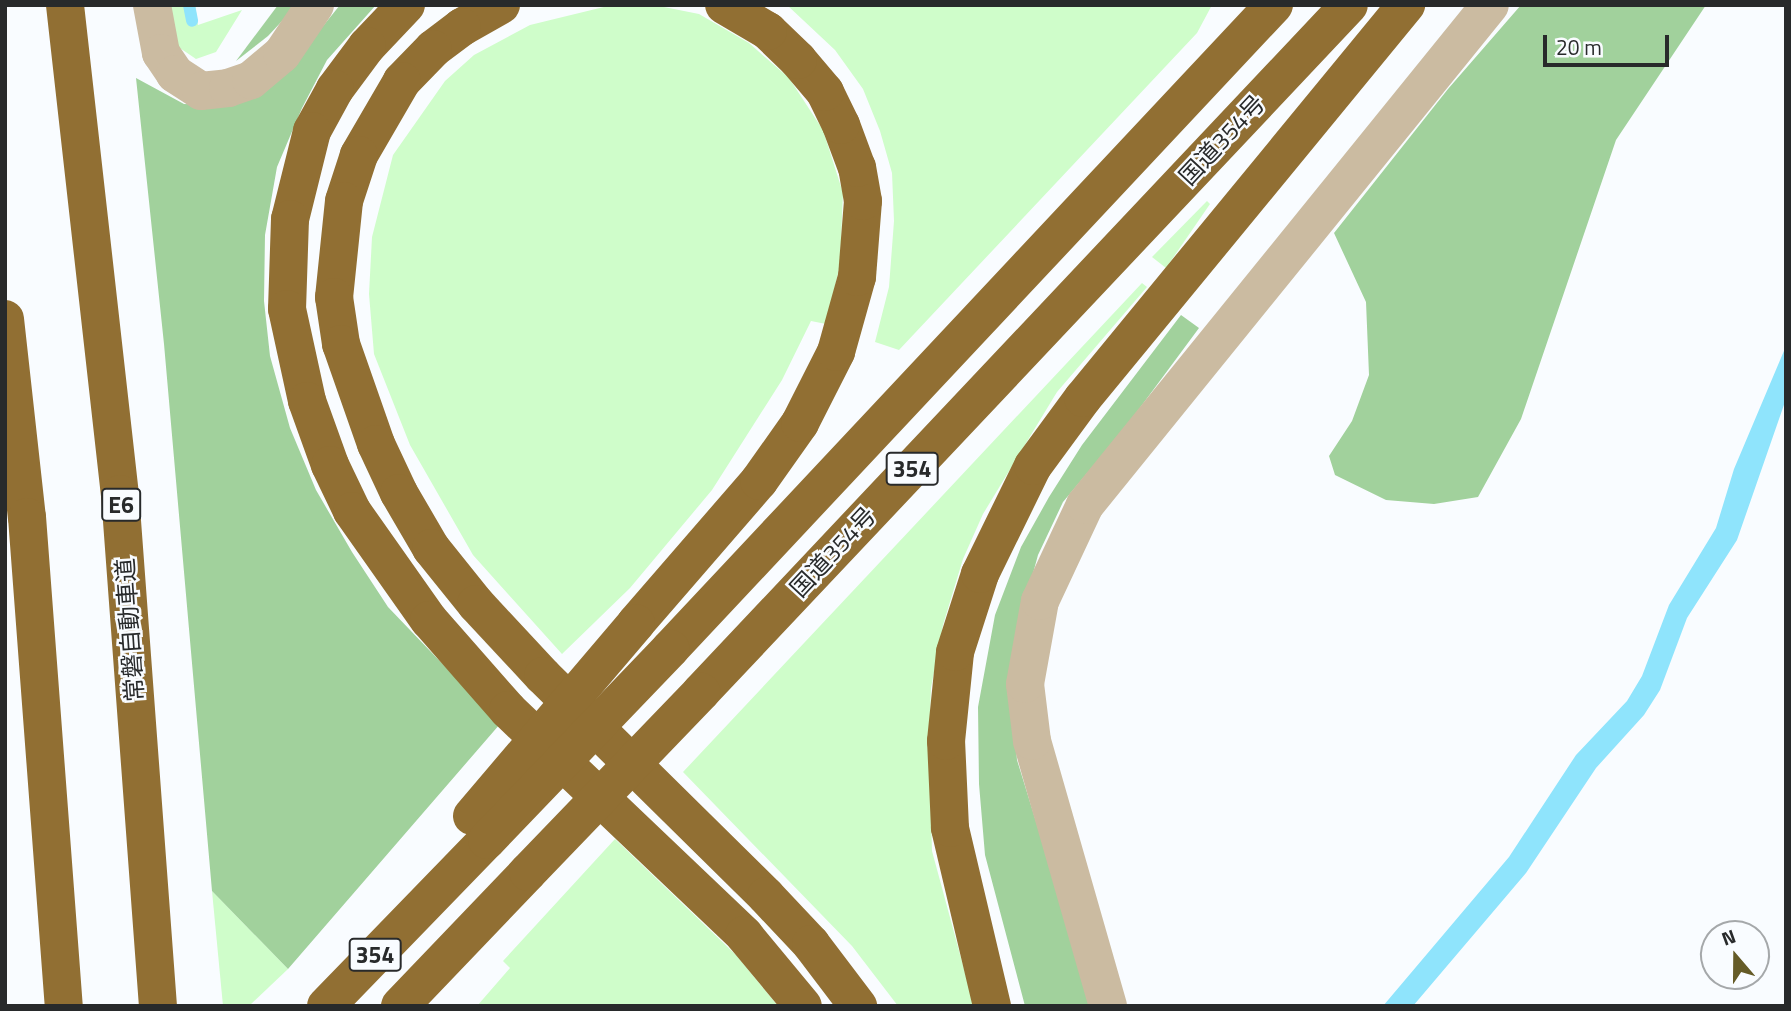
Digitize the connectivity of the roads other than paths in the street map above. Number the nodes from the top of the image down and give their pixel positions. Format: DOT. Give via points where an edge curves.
graph roads {
  1 [pos="65,5"];
  2 [pos="152,5"];
  3 [pos="315,5"];
  4 [pos="406,5"];
  5 [pos="501,5"];
  6 [pos="724,5"];
  7 [pos="1274,5"];
  8 [pos="1349,5"];
  9 [pos="1406,5"];
  10 [pos="1490,5"];
  11 [pos="5,319"];
  12 [pos="479,828"];
  13 [pos="64,1006"];
  14 [pos="158,1006"];
  15 [pos="326,1006"];
  16 [pos="400,1006"];
  17 [pos="803,1006"];
  18 [pos="858,1006"];
  19 [pos="992,1006"];
  20 [pos="1108,1006"];
  1 -- 14 [label="highway, 常磐自動車道 / E6" via="121,494"];
  2 -- 3 [label="street" via="161,52 175,74 201,91 251,80 282,54"];
  4 -- 17 [label="highway" via="367,46 335,89 312,131 290,219 287,309 307,401 330,465 352,511 429,620 508,710 744,935"];
  5 -- 18 [label="highway" via="461,27 402,81 359,155 344,201 334,297 341,344 376,444 431,548 477,604 543,676 766,896 811,944"];
  6 -- 12 [label="highway, bridge" via="768,31 825,92 857,168 863,201 857,276 836,352 800,423 759,481 636,623"];
  7 -- 12 [label="highway, 354, bridge" via="670,649"];
  8 -- 16 [label="highway, 国道354号 / 354, bridge"];
  9 -- 19 [label="highway" via="1083,398 1033,466 980,575 955,652 946,741 950,828"];
  10 -- 20 [label="street" via="1085,505 1040,601 1025,684 1032,741"];
  11 -- 13 [label="highway" via="27,517"];
  12 -- 15 [label="highway, 354" via="424,904"];
}
